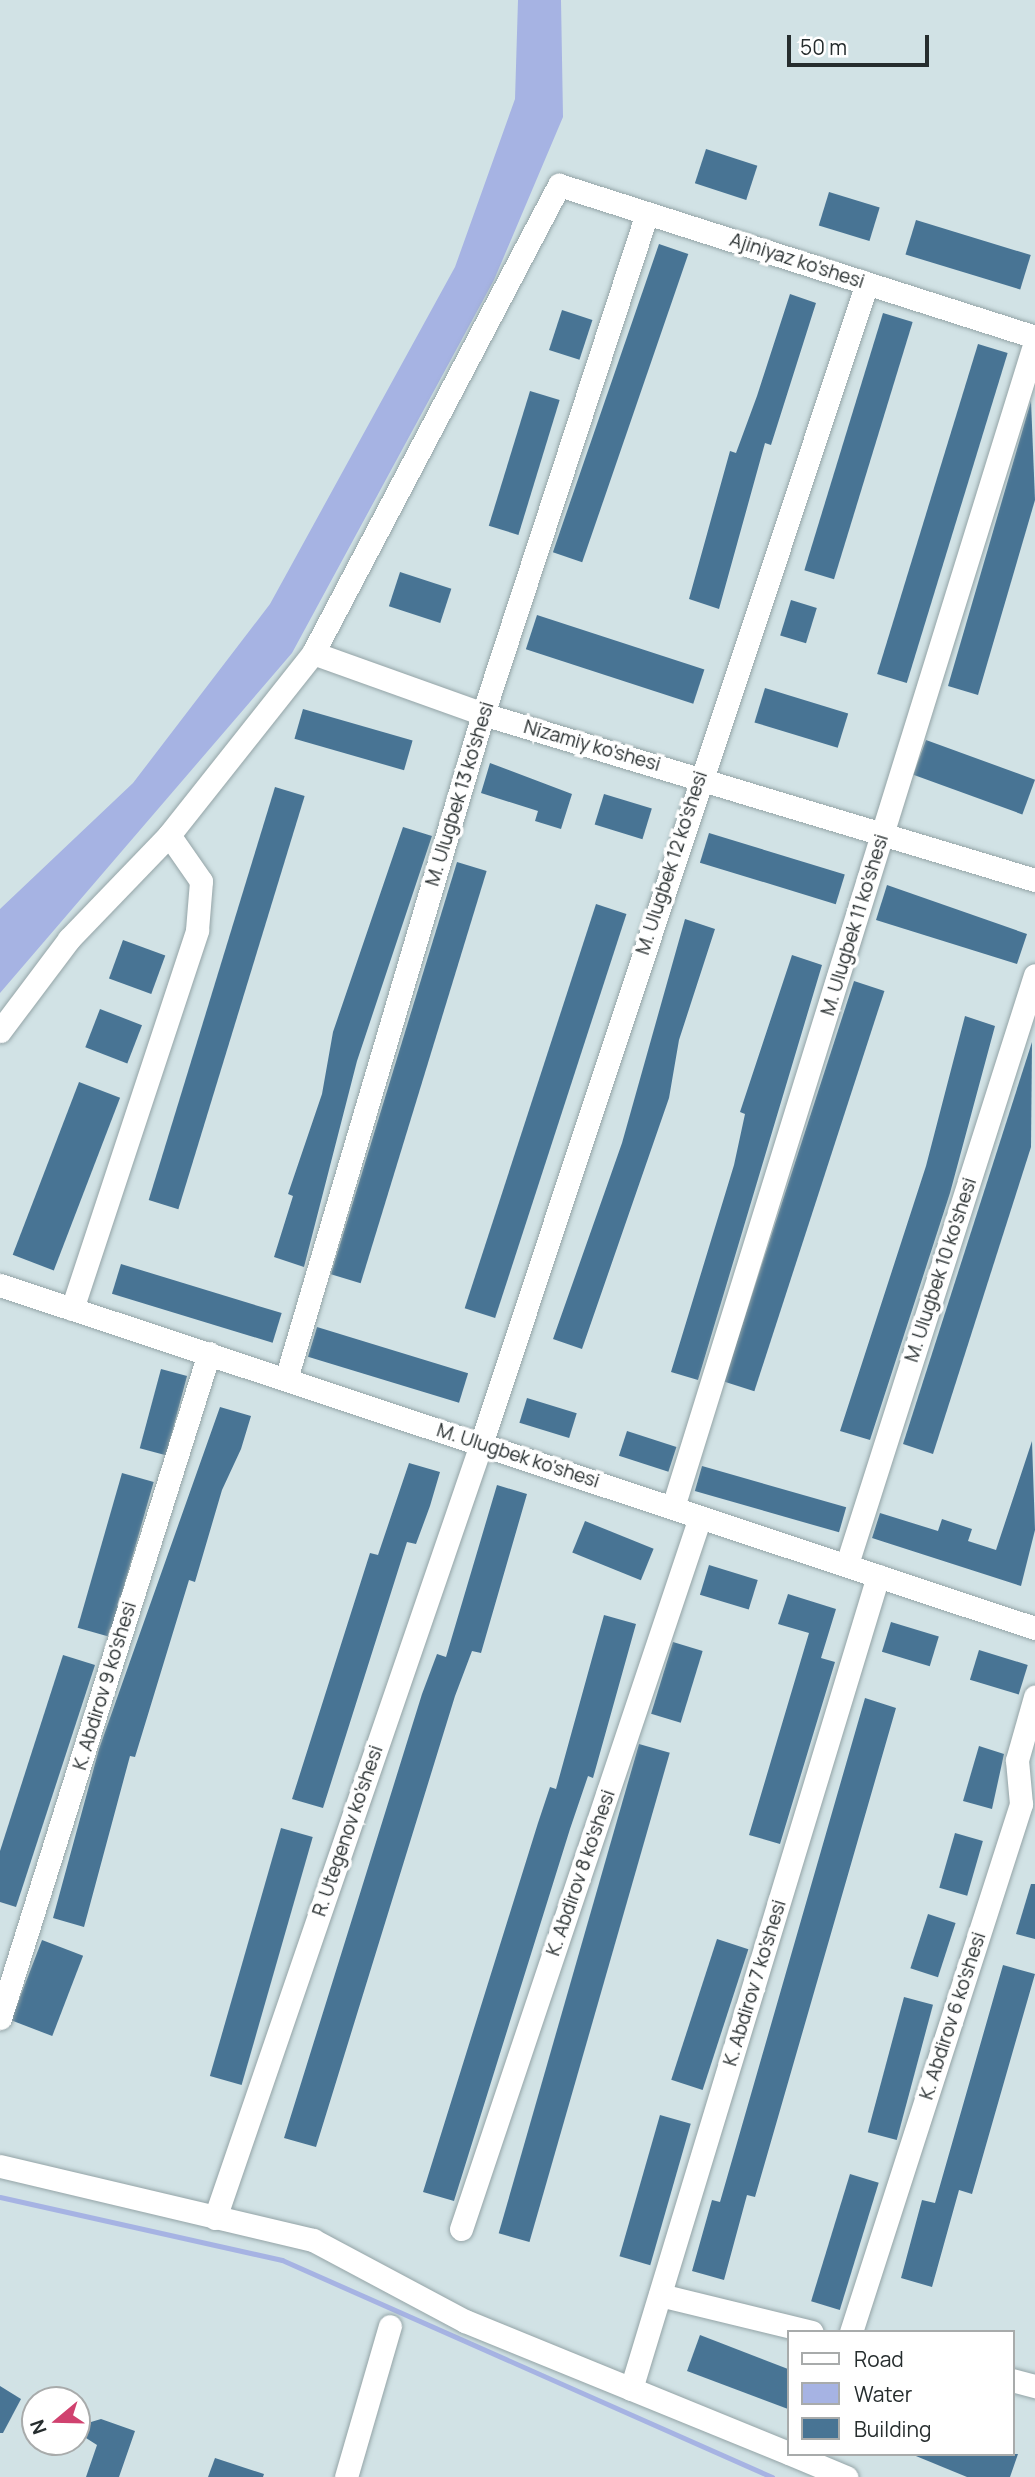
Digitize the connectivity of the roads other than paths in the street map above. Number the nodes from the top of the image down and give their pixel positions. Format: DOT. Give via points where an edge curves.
graph roads {
  1 [pos="647,213"];
  2 [pos="867,283"];
  3 [pos="1035,337"];
  4 [pos="1035,342"];
  5 [pos="313,653"];
  6 [pos="483,714"];
  7 [pos="700,778"];
  8 [pos="885,832"];
  9 [pos="169,835"];
  10 [pos="1035,880"];
  11 [pos="1035,975"];
  12 [pos="0,1031"];
  13 [pos="0,1285"];
  14 [pos="72,1309"];
  15 [pos="209,1353"];
  16 [pos="286,1379"];
  17 [pos="481,1444"];
  18 [pos="673,1507"];
  19 [pos="700,1517"];
  20 [pos="847,1564"];
  21 [pos="878,1576"];
  22 [pos="1035,1628"];
  23 [pos="1035,1697"];
  24 [pos="0,2018"];
  25 [pos="0,2166"];
  26 [pos="215,2218"];
  27 [pos="461,2229"];
  28 [pos="660,2295"];
  29 [pos="390,2326"];
  30 [pos="804,2330"];
  31 [pos="852,2330"];
  32 [pos="1014,2381"];
  33 [pos="1035,2386"];
  34 [pos="631,2389"];
  35 [pos="786,2453"];
  36 [pos="794,2456"];
  37 [pos="346,2477"];
  38 [pos="846,2477"];
  1 -- 2 [label="street, Ajiniyaz ko'shesi"];
  1 -- 5 [label="street, Ajiniyaz ko'shesi" via="559,186"];
  1 -- 6 [label="street, M. Ulugbek 13 ko'shesi"];
  2 -- 3 [label="street, Ajiniyaz ko'shesi"];
  2 -- 7 [label="street, M. Ulugbek 12 ko'shesi"];
  4 -- 8 [label="street, M. Ulugbek 11 ko'shesi"];
  5 -- 6 [label="street, Nizamiy ko'shesi"];
  5 -- 9 [label="street"];
  6 -- 7 [label="street, Nizamiy ko'shesi"];
  6 -- 16 [label="street, M. Ulugbek 13 ko'shesi"];
  7 -- 8 [label="street, Nizamiy ko'shesi"];
  7 -- 17 [label="street, M. Ulugbek 12 ko'shesi"];
  8 -- 10 [label="street, Nizamiy ko'shesi"];
  8 -- 18 [label="street, M. Ulugbek 11 ko'shesi"];
  9 -- 12 [label="street" via="69,939"];
  9 -- 14 [label="street" via="201,881 197,930"];
  11 -- 20 [label="street, M. Ulugbek 10 ko'shesi"];
  13 -- 14 [label="street, M. Ulugbek ko'shesi"];
  14 -- 15 [label="street, M. Ulugbek ko'shesi"];
  15 -- 16 [label="street, M. Ulugbek ko'shesi"];
  15 -- 24 [label="street, K. Abdirov 9 ko'shesi"];
  16 -- 17 [label="street, M. Ulugbek ko'shesi"];
  17 -- 18 [label="street, M. Ulugbek ko'shesi"];
  17 -- 26 [label="street, R. Utegenov ko'shesi"];
  18 -- 19 [label="street, M. Ulugbek ko'shesi"];
  19 -- 20 [label="street, M. Ulugbek ko'shesi"];
  19 -- 27 [label="street, K. Abdirov 8 ko'shesi"];
  20 -- 21 [label="street, M. Ulugbek ko'shesi"];
  21 -- 22 [label="street, M. Ulugbek ko'shesi"];
  21 -- 28 [label="street, K. Abdirov 7 ko'shesi"];
  23 -- 31 [label="street, K. Abdirov 6 ko'shesi" via="1017,1760 1021,1804"];
  25 -- 26 [label="street"];
  26 -- 34 [label="street" via="313,2240 465,2321"];
  28 -- 30 [label="street"];
  28 -- 34 [label="street, K. Abdirov 7 ko'shesi"];
  29 -- 37 [label="street"];
  32 -- 33 [label="street"];
  34 -- 35 [label="street"];
  36 -- 38 [label="street"];
}
